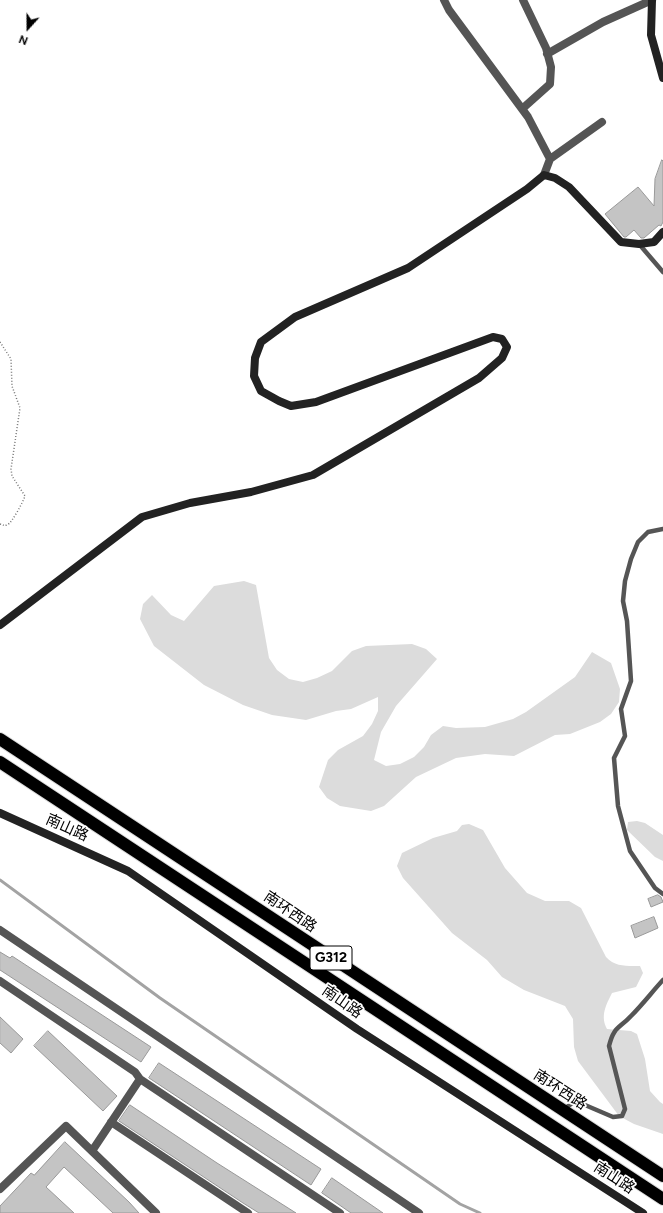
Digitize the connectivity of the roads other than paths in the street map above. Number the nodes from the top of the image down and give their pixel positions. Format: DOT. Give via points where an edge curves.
graph roads {
  1 [pos="444,0"];
  2 [pos="523,0"];
  3 [pos="652,0"];
  4 [pos="547,54"];
  5 [pos="663,78"];
  6 [pos="522,109"];
  7 [pos="602,122"];
  8 [pos="550,159"];
  9 [pos="544,175"];
  10 [pos="663,232"];
  11 [pos="639,244"];
  12 [pos="663,272"];
  13 [pos="663,528"];
  14 [pos="0,625"];
  15 [pos="0,739"];
  16 [pos="0,762"];
  17 [pos="0,813"];
  18 [pos="663,894"];
  19 [pos="0,930"];
  20 [pos="663,980"];
  21 [pos="0,981"];
  22 [pos="140,1079"];
  23 [pos="563,1111"];
  24 [pos="111,1122"];
  25 [pos="92,1151"];
  26 [pos="663,1176"];
  27 [pos="0,1189"];
  28 [pos="663,1199"];
  29 [pos="156,1213"];
  30 [pos="248,1213"];
  31 [pos="340,1213"];
  32 [pos="419,1213"];
  33 [pos="643,1213"];
  1 -- 6 [label="street"];
  2 -- 4 [label="street"];
  3 -- 4 [label="street" via="603,22"];
  3 -- 5 [label="street" via="651,35"];
  4 -- 6 [label="street" via="551,68 550,84"];
  6 -- 8 [label="street"];
  7 -- 8 [label="street"];
  8 -- 9 [label="street"];
  9 -- 11 [label="street" via="555,178 569,187 620,242"];
  9 -- 14 [label="street" via="408,268 295,317 261,342 254,358 254,376 261,391 291,406 316,402 493,337 502,339 507,347 502,358 479,378 313,475 251,492 190,503 142,517"];
  10 -- 11 [label="street" via="654,242"];
  11 -- 12 [label="lane"];
  13 -- 18 [label="lane" via="648,532 638,542 625,581 623,601 631,681 621,709 625,736 614,758 618,806 630,851 655,888"];
  15 -- 23 [label="highway, 南环西路 / G312"];
  16 -- 28 [label="highway, G312"];
  17 -- 33 [label="street, 南山路" via="128,870 357,1029"];
  19 -- 32 [label="street"];
  20 -- 23 [label="lane" via="618,1027 609,1046 625,1109 622,1116 613,1117 574,1102"];
  21 -- 22 [label="street" via="135,1072"];
  22 -- 24 [label="street"];
  22 -- 31 [label="street"];
  23 -- 26 [label="highway, 南环西路 / G312"];
  24 -- 25 [label="street"];
  24 -- 30 [label="street"];
  25 -- 27 [label="street" via="66,1126"];
  25 -- 29 [label="street"];
}
